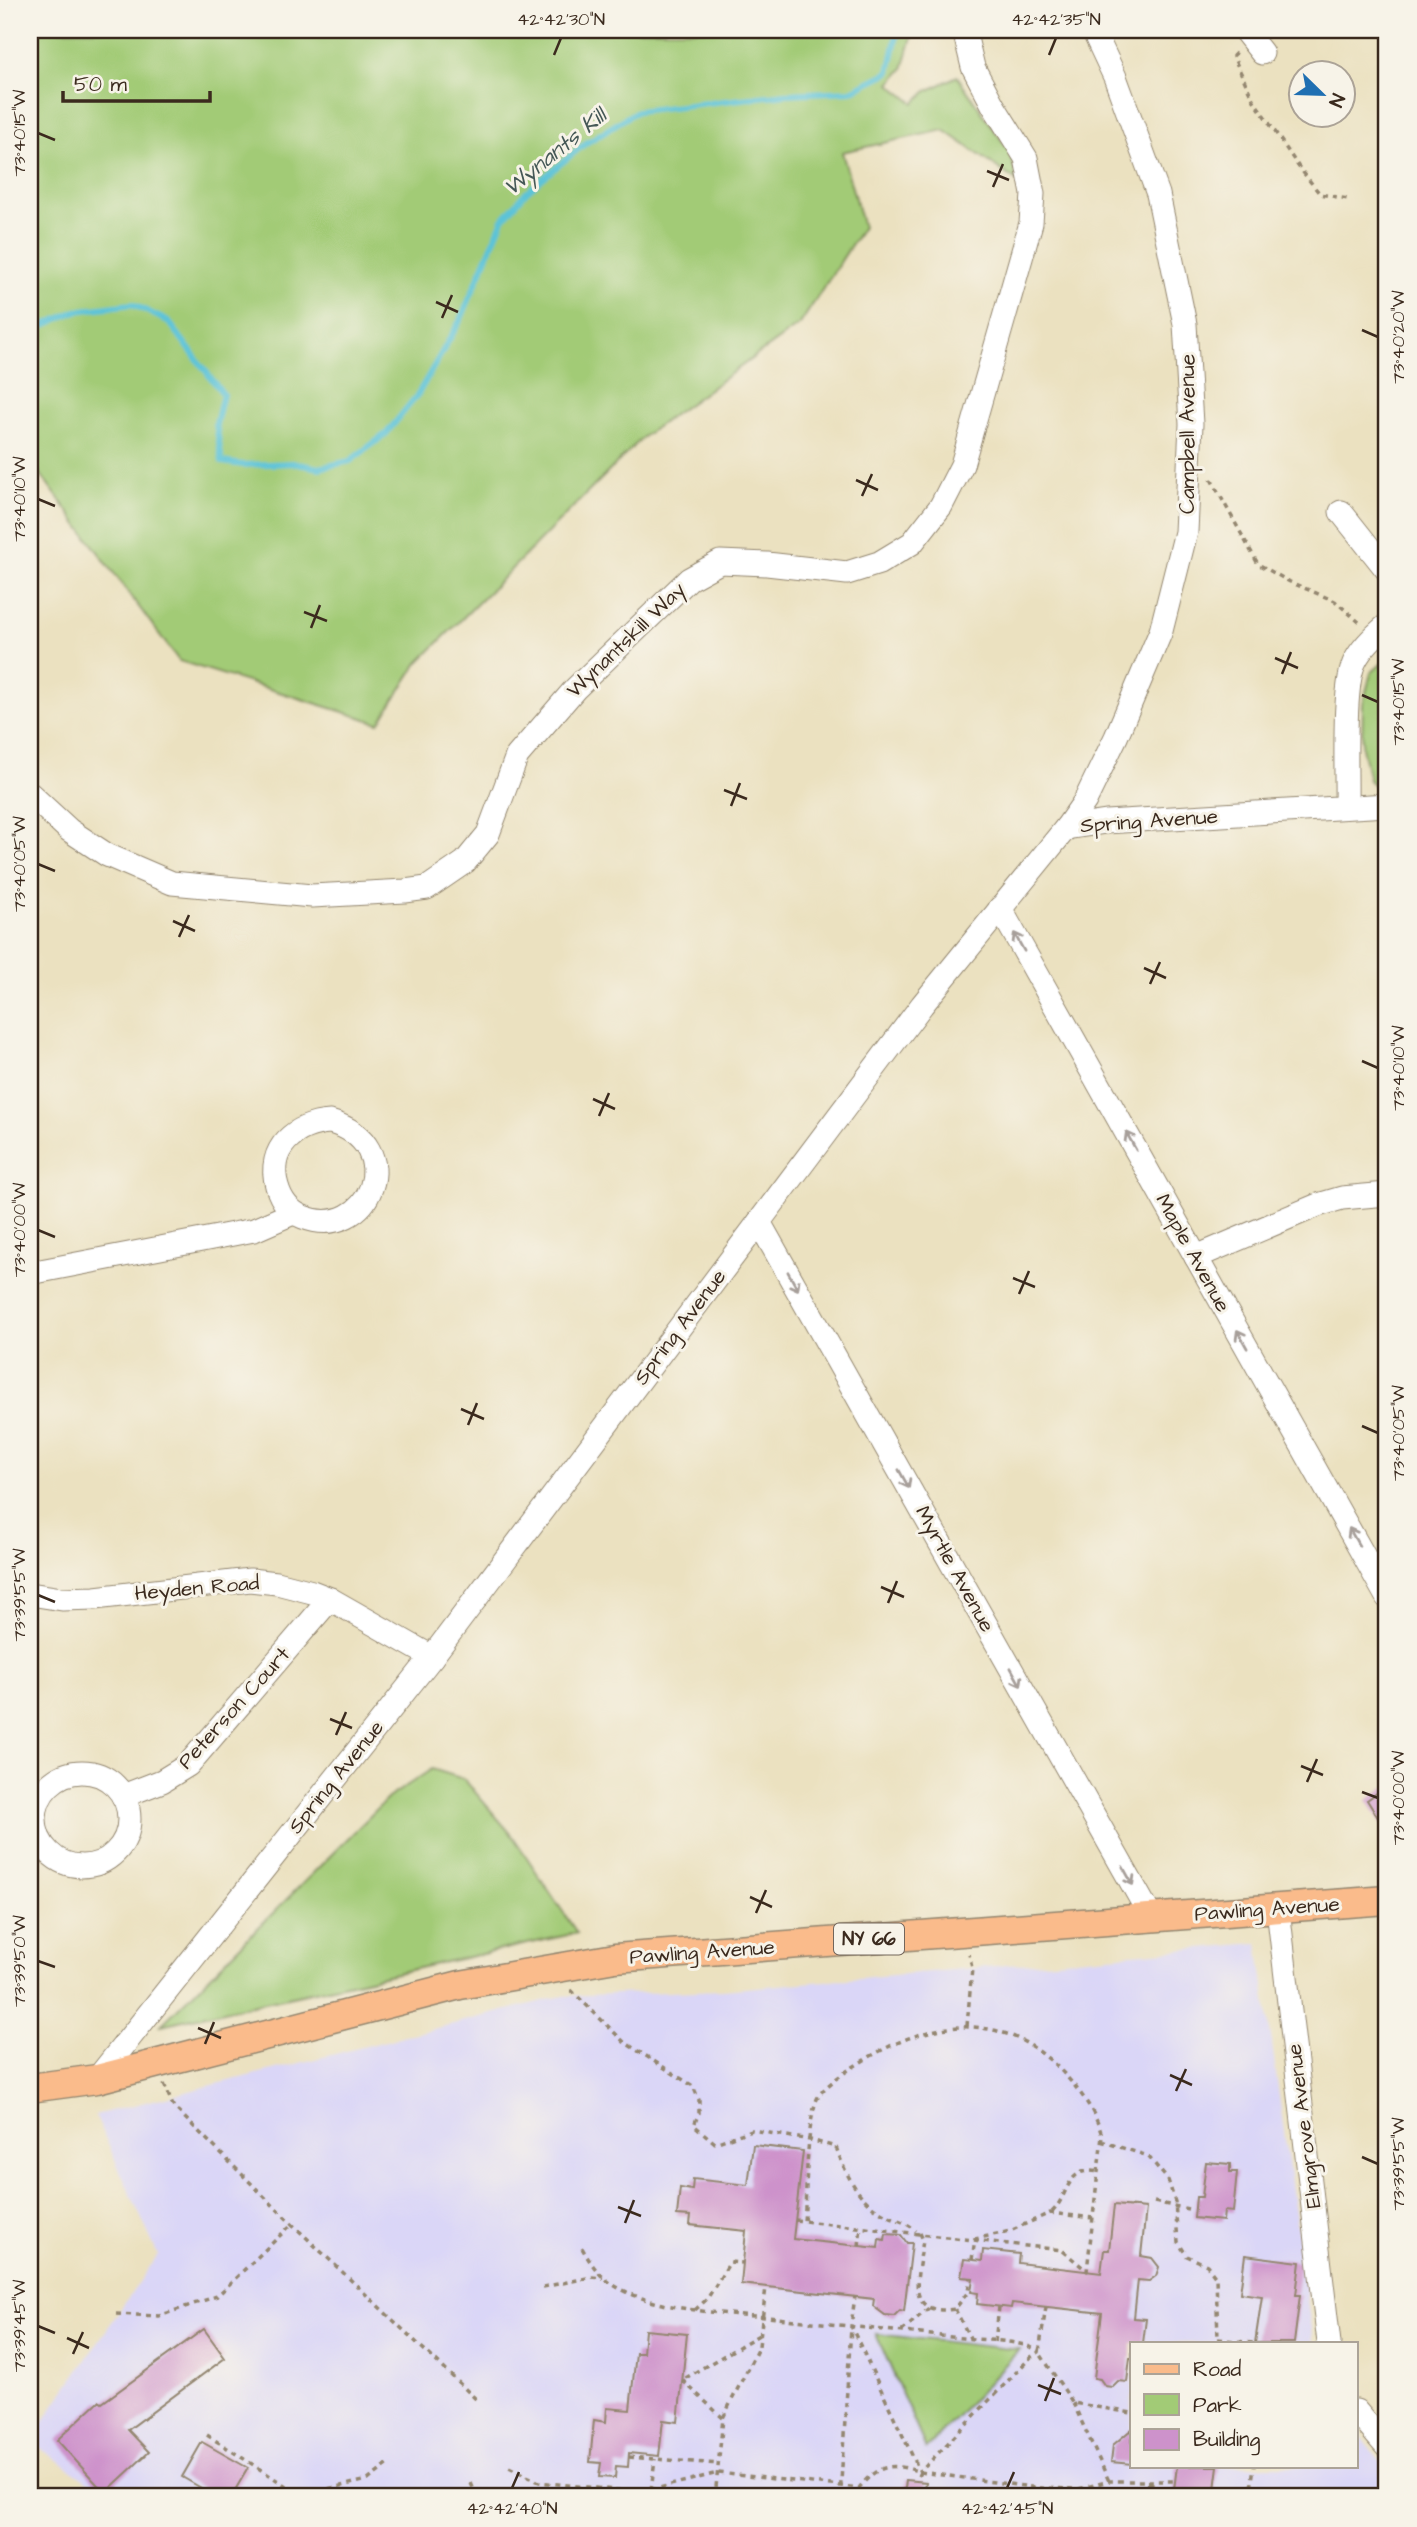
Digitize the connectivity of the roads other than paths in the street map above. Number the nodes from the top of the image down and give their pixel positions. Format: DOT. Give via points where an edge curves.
graph roads {
  1 [pos="964,30"];
  2 [pos="1093,30"];
  3 [pos="1341,512"];
  4 [pos="1387,569"];
  5 [pos="1387,625"];
  6 [pos="30,794"];
  7 [pos="1387,805"];
  8 [pos="1346,807"];
  9 [pos="1066,828"];
  10 [pos="1000,908"];
  11 [pos="1387,1194"];
  12 [pos="293,1213"];
  13 [pos="759,1222"];
  14 [pos="1196,1257"];
  15 [pos="30,1273"];
  16 [pos="30,1594"];
  17 [pos="1387,1597"];
  18 [pos="330,1600"];
  19 [pos="432,1657"];
  20 [pos="123,1796"];
  21 [pos="34,1799"];
  22 [pos="1387,1900"];
  23 [pos="1278,1909"];
  24 [pos="1151,1917"];
  25 [pos="97,2079"];
  26 [pos="30,2088"];
  27 [pos="1329,2342"];
  28 [pos="1358,2413"];
  29 [pos="1385,2440"];
  1 -- 6 [label="street, Wynantskill Way" via="973,67 1026,158 1033,194 1031,223 962,465 941,506 912,542 879,562 847,573 720,562 689,579 575,689 517,756 488,834 465,862 427,888 312,896 172,883 107,855 69,831"];
  2 -- 9 [label="street, Campbell Avenue" via="1158,194 1185,324 1191,424 1186,532 1161,631 1085,801"];
  3 -- 4 [label="street"];
  5 -- 8 [label="street" via="1354,662 1348,685"];
  7 -- 8 [label="street, Spring Avenue"];
  8 -- 9 [label="street, Spring Avenue"];
  9 -- 10 [label="street, Spring Avenue"];
  10 -- 13 [label="street, Spring Avenue"];
  14 -- 10 [label="street, Maple Avenue, one-way"];
  11 -- 14 [label="street" via="1318,1205"];
  12 -- 12 [label="street" via="326,1222 357,1210 368,1197 374,1165 359,1136 330,1122 299,1129 286,1140 275,1170 277,1186"];
  12 -- 15 [label="street" via="254,1230"];
  13 -- 19 [label="street, Spring Avenue"];
  13 -- 24 [label="street, Myrtle Avenue, one-way"];
  17 -- 14 [label="street, Maple Avenue, one-way"];
  16 -- 18 [label="street, Heyden Road" via="95,1598 250,1580 277,1583"];
  18 -- 19 [label="street, Heyden Road"];
  18 -- 20 [label="street, Peterson Court" via="188,1765"];
  19 -- 25 [label="street, Spring Avenue"];
  20 -- 21 [label="street" via="108,1780 87,1772 58,1778"];
  20 -- 21 [label="street" via="129,1812 122,1843 112,1856 81,1867 51,1856 41,1843 35,1829"];
  22 -- 23 [label="main road, Pawling Avenue / NY 66"];
  23 -- 24 [label="main road, Pawling Avenue / NY 66"];
  23 -- 27 [label="street, Elmgrove Avenue"];
  24 -- 25 [label="main road, Pawling Avenue / NY 66" via="615,1958 460,1985"];
  25 -- 26 [label="main road, Pawling Avenue / NY 66"];
  28 -- 29 [label="street"];
}
